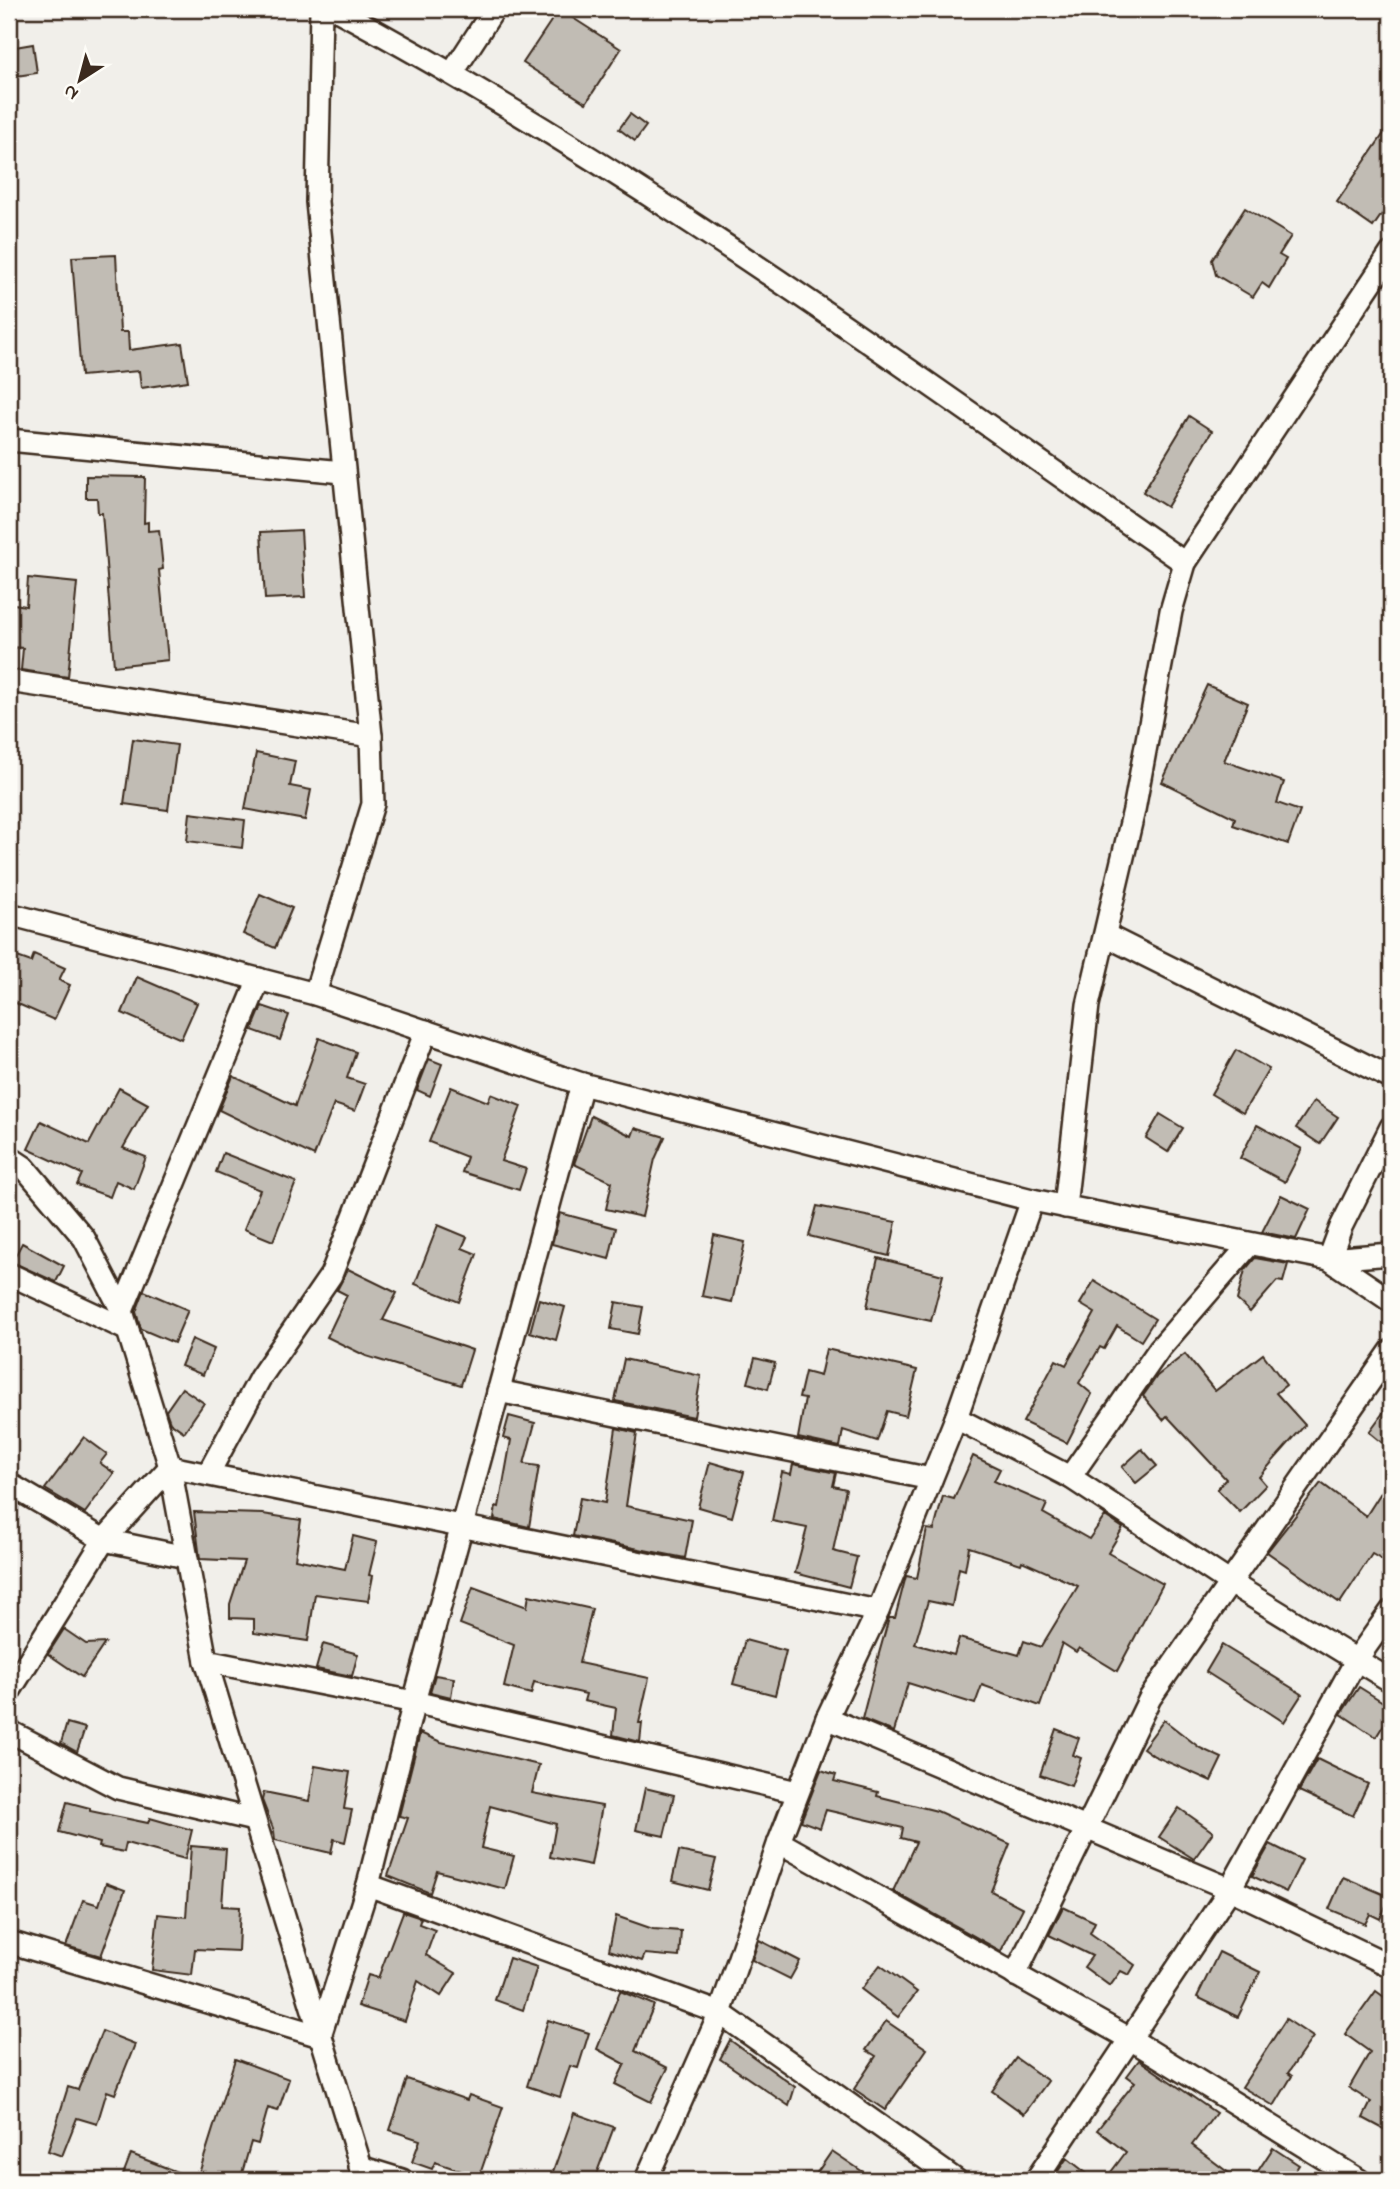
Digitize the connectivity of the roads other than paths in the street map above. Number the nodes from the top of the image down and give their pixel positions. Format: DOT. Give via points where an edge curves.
graph roads {
  1 [pos="321,9"];
  2 [pos="335,9"];
  3 [pos="494,9"];
  4 [pos="453,72"];
  5 [pos="1391,253"];
  6 [pos="9,440"];
  7 [pos="343,472"];
  8 [pos="1185,563"];
  9 [pos="9,681"];
  10 [pos="371,736"];
  11 [pos="9,914"];
  12 [pos="1105,935"];
  13 [pos="259,979"];
  14 [pos="315,994"];
  15 [pos="426,1031"];
  16 [pos="1391,1078"];
  17 [pos="582,1084"];
  18 [pos="1391,1127"];
  19 [pos="9,1157"];
  20 [pos="1032,1200"];
  21 [pos="1065,1207"];
  22 [pos="1250,1244"];
  23 [pos="1391,1254"];
  24 [pos="1329,1259"];
  25 [pos="9,1275"];
  26 [pos="1391,1301"];
  27 [pos="125,1321"];
  28 [pos="1391,1351"];
  29 [pos="498,1391"];
  30 [pos="956,1418"];
  31 [pos="170,1467"];
  32 [pos="208,1474"];
  33 [pos="1070,1477"];
  34 [pos="931,1479"];
  35 [pos="9,1484"];
  36 [pos="464,1527"];
  37 [pos="104,1541"];
  38 [pos="187,1557"];
  39 [pos="1229,1582"];
  40 [pos="877,1611"];
  41 [pos="1391,1611"];
  42 [pos="1357,1659"];
  43 [pos="205,1661"];
  44 [pos="1391,1681"];
  45 [pos="9,1692"];
  46 [pos="414,1702"];
  47 [pos="827,1718"];
  48 [pos="9,1731"];
  49 [pos="797,1792"];
  50 [pos="254,1820"];
  51 [pos="1085,1828"];
  52 [pos="779,1842"];
  53 [pos="369,1885"];
  54 [pos="1230,1889"];
  55 [pos="9,1942"];
  56 [pos="1390,1962"];
  57 [pos="1015,1975"];
  58 [pos="720,2012"];
  59 [pos="320,2036"];
  60 [pos="1132,2040"];
  61 [pos="362,2174"];
  62 [pos="402,2180"];
  63 [pos="646,2180"];
  64 [pos="956,2180"];
  65 [pos="1036,2180"];
  66 [pos="1359,2180"];
  1 -- 7 [label="street" via="317,202"];
  2 -- 4 [label="street"];
  3 -- 4 [label="street"];
  4 -- 8 [label="street" via="755,265"];
  5 -- 8 [label="street"];
  6 -- 7 [label="street"];
  7 -- 10 [label="street"];
  8 -- 12 [label="street" via="1171,611"];
  9 -- 10 [label="street"];
  10 -- 14 [label="street" via="373,804"];
  11 -- 13 [label="street"];
  12 -- 16 [label="street"];
  12 -- 21 [label="street" via="1088,1005"];
  13 -- 14 [label="street"];
  13 -- 27 [label="street"];
  14 -- 15 [label="street"];
  15 -- 17 [label="street"];
  15 -- 32 [label="street" via="331,1275 260,1378"];
  17 -- 20 [label="street"];
  17 -- 29 [label="street"];
  18 -- 24 [label="street" via="1340,1227"];
  19 -- 27 [label="street" via="84,1238"];
  20 -- 21 [label="street"];
  20 -- 30 [label="street"];
  21 -- 22 [label="street"];
  22 -- 24 [label="street"];
  22 -- 33 [label="street" via="1160,1348"];
  23 -- 24 [label="street"];
  24 -- 26 [label="street"];
  25 -- 27 [label="street"];
  27 -- 31 [label="street"];
  28 -- 39 [label="street"];
  29 -- 34 [label="street"];
  29 -- 36 [label="street"];
  30 -- 33 [label="street"];
  30 -- 34 [label="street"];
  31 -- 32 [label="street"];
  31 -- 37 [label="street"];
  31 -- 38 [label="street"];
  32 -- 36 [label="street"];
  33 -- 39 [label="street"];
  34 -- 40 [label="street"];
  35 -- 37 [label="street"];
  36 -- 40 [label="street"];
  36 -- 46 [label="street"];
  37 -- 38 [label="street"];
  37 -- 45 [label="street"];
  38 -- 43 [label="street"];
  39 -- 42 [label="street"];
  39 -- 51 [label="street" via="1150,1698"];
  40 -- 47 [label="street"];
  41 -- 42 [label="street"];
  42 -- 44 [label="street"];
  42 -- 54 [label="street"];
  43 -- 46 [label="street"];
  43 -- 50 [label="street"];
  46 -- 49 [label="street"];
  46 -- 53 [label="street"];
  47 -- 49 [label="street"];
  47 -- 51 [label="street"];
  48 -- 50 [label="street" via="118,1788"];
  49 -- 52 [label="street"];
  50 -- 59 [label="street"];
  51 -- 54 [label="street"];
  51 -- 57 [label="street"];
  52 -- 57 [label="street"];
  52 -- 58 [label="street"];
  53 -- 58 [label="street"];
  53 -- 59 [label="street"];
  54 -- 56 [label="street"];
  54 -- 60 [label="street"];
  55 -- 59 [label="street"];
  57 -- 60 [label="street"];
  58 -- 63 [label="street"];
  58 -- 64 [label="street"];
  59 -- 61 [label="street"];
  60 -- 65 [label="street"];
  60 -- 66 [label="street"];
  61 -- 62 [label="street"];
}
